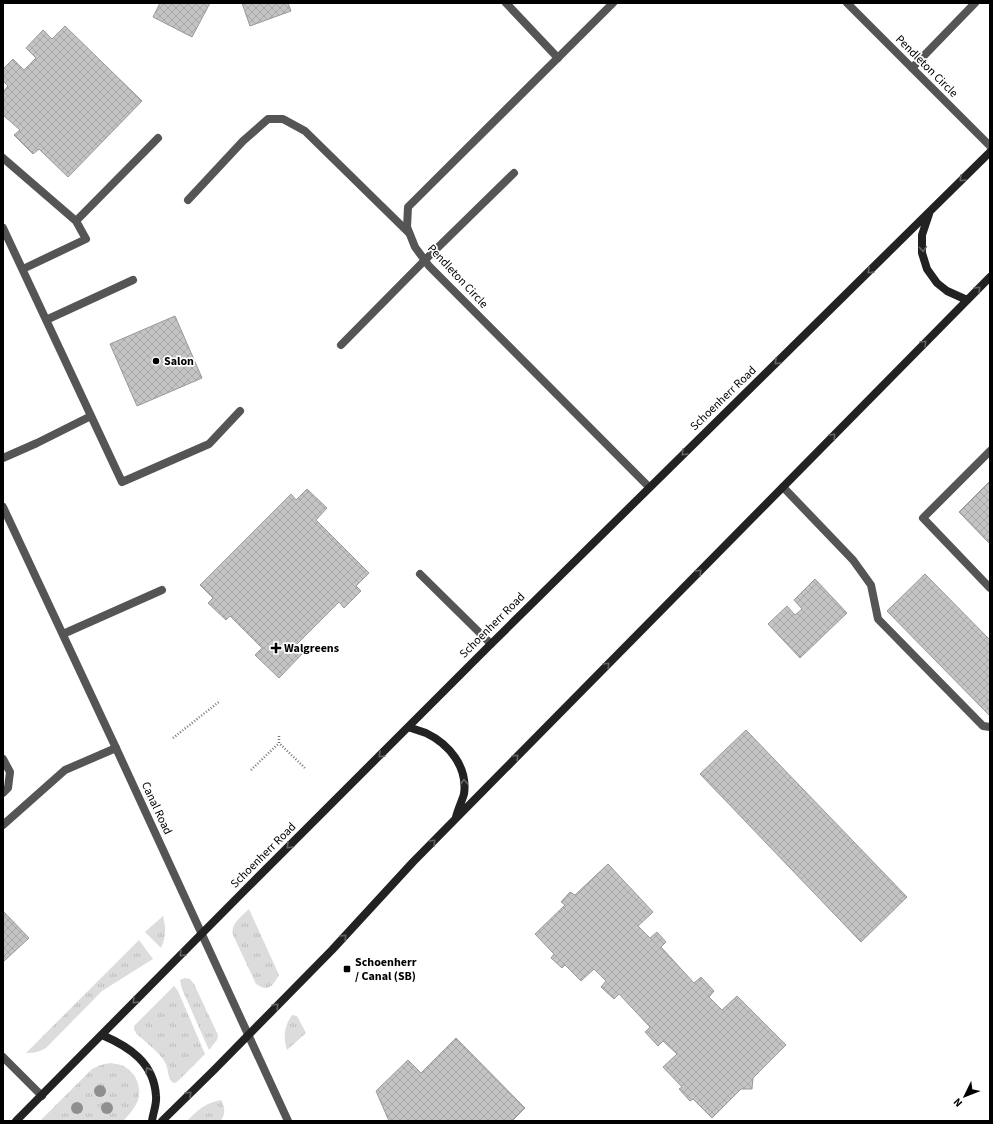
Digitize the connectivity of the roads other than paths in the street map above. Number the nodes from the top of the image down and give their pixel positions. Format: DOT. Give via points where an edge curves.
graph roads {
  1 [pos="506,3"];
  2 [pos="614,3"];
  3 [pos="847,3"];
  4 [pos="975,3"];
  5 [pos="558,58"];
  6 [pos="912,68"];
  7 [pos="158,138"];
  8 [pos="990,146"];
  9 [pos="990,152"];
  10 [pos="3,158"];
  11 [pos="514,172"];
  12 [pos="188,200"];
  13 [pos="930,212"];
  14 [pos="76,221"];
  15 [pos="3,228"];
  16 [pos="409,233"];
  17 [pos="425,260"];
  18 [pos="23,270"];
  19 [pos="990,277"];
  20 [pos="132,280"];
  21 [pos="967,300"];
  22 [pos="46,320"];
  23 [pos="341,345"];
  24 [pos="240,411"];
  25 [pos="91,416"];
  26 [pos="990,451"];
  27 [pos="3,458"];
  28 [pos="650,487"];
  29 [pos="783,487"];
  30 [pos="3,508"];
  31 [pos="420,574"];
  32 [pos="990,588"];
  33 [pos="162,590"];
  34 [pos="63,634"];
  35 [pos="491,644"];
  36 [pos="408,727"];
  37 [pos="990,727"];
  38 [pos="116,748"];
  39 [pos="3,759"];
  40 [pos="3,793"];
  41 [pos="455,820"];
  42 [pos="3,825"];
  43 [pos="202,934"];
  44 [pos="249,1034"];
  45 [pos="102,1035"];
  46 [pos="3,1057"];
  47 [pos="42,1096"];
  48 [pos="16,1121"];
  49 [pos="152,1121"];
  50 [pos="162,1121"];
  51 [pos="288,1121"];
  1 -- 5 [label="street"];
  2 -- 5 [label="street, Pendleton Circle"];
  3 -- 6 [label="street, Pendleton Circle"];
  4 -- 6 [label="street"];
  5 -- 16 [label="street, Pendleton Circle" via="408,207"];
  6 -- 8 [label="street, Pendleton Circle"];
  7 -- 14 [label="street"];
  9 -- 13 [label="main road, Schoenherr Road, one-way"];
  10 -- 14 [label="street"];
  11 -- 17 [label="street"];
  12 -- 16 [label="street" via="243,141 268,119 283,119 305,131"];
  13 -- 21 [label="main road, one-way" via="922,235 922,253 927,269 937,283 947,291"];
  13 -- 28 [label="main road, Schoenherr Road, one-way"];
  14 -- 18 [label="street" via="86,239"];
  15 -- 18 [label="street"];
  16 -- 17 [label="street, Pendleton Circle"];
  17 -- 23 [label="street"];
  17 -- 28 [label="street, Pendleton Circle"];
  18 -- 22 [label="street"];
  21 -- 19 [label="main road, one-way"];
  20 -- 22 [label="street"];
  29 -- 21 [label="main road, one-way"];
  22 -- 25 [label="street"];
  24 -- 25 [label="street" via="209,444 122,482"];
  25 -- 27 [label="street"];
  26 -- 32 [label="street" via="923,518"];
  28 -- 35 [label="main road, Schoenherr Road"];
  29 -- 37 [label="street" via="853,560 871,586 878,619 983,726"];
  41 -- 29 [label="main road, one-way"];
  30 -- 34 [label="street, Canal Road"];
  31 -- 35 [label="street"];
  33 -- 34 [label="street"];
  34 -- 38 [label="street, Canal Road"];
  35 -- 36 [label="main road, Schoenherr Road"];
  41 -- 36 [label="main road, one-way" via="464,794 465,779 460,765 452,752 437,740"];
  36 -- 43 [label="main road, Schoenherr Road, one-way"];
  38 -- 42 [label="street" via="65,770"];
  38 -- 43 [label="street, Canal Road"];
  39 -- 40 [label="street" via="10,772 8,788"];
  44 -- 41 [label="main road, one-way"];
  43 -- 44 [label="street, Canal Road"];
  43 -- 45 [label="main road, Schoenherr Road, one-way"];
  50 -- 44 [label="main road, one-way"];
  44 -- 51 [label="street, Canal Road"];
  45 -- 47 [label="main road, Schoenherr Road"];
  49 -- 45 [label="main road, one-way" via="156,1098 150,1071 143,1060 133,1052"];
  46 -- 47 [label="street"];
  47 -- 48 [label="main road, Schoenherr Road"];
}
